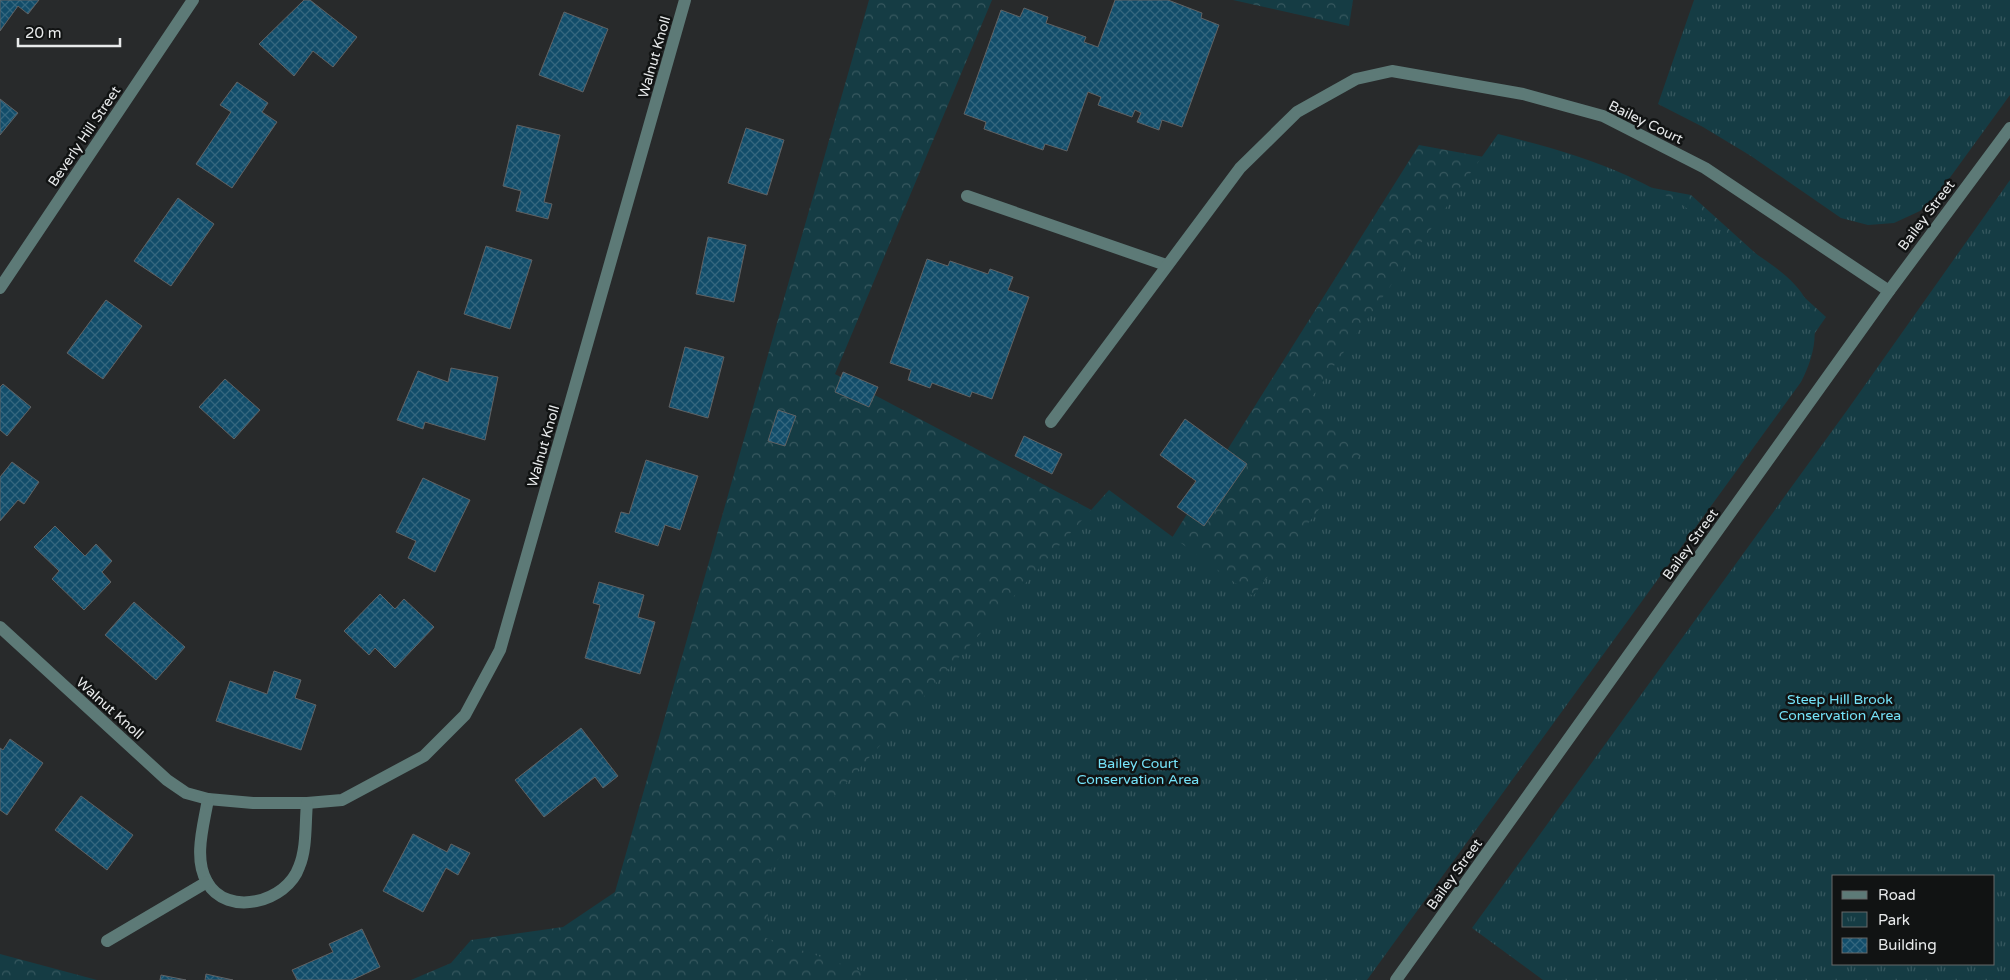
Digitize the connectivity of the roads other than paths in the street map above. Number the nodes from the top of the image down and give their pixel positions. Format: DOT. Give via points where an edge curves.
graph roads {
  1 [pos="193,0"];
  2 [pos="685,0"];
  3 [pos="2010,128"];
  4 [pos="967,196"];
  5 [pos="1166,265"];
  6 [pos="0,288"];
  7 [pos="1889,291"];
  8 [pos="1052,422"];
  9 [pos="0,627"];
  10 [pos="208,799"];
  11 [pos="307,803"];
  12 [pos="207,882"];
  13 [pos="107,941"];
  14 [pos="1396,980"];
  1 -- 6 [label="street, Beverly Hill Street"];
  2 -- 11 [label="street, Walnut Knoll" via="500,650 465,715 424,756 342,800"];
  3 -- 7 [label="street, Bailey Street"];
  4 -- 5 [label="street"];
  5 -- 7 [label="street, Bailey Court" via="1247,161 1297,112 1356,79 1392,71 1523,94 1604,116 1705,168"];
  5 -- 8 [label="street, Bailey Court"];
  7 -- 14 [label="street, Bailey Street"];
  9 -- 10 [label="street, Walnut Knoll" via="166,780 186,793"];
  10 -- 11 [label="street, Walnut Knoll"];
  10 -- 12 [label="street" via="201,844 201,864"];
  11 -- 12 [label="street" via="301,862 284,890 262,901 238,902 216,892"];
  12 -- 13 [label="street"];
}
